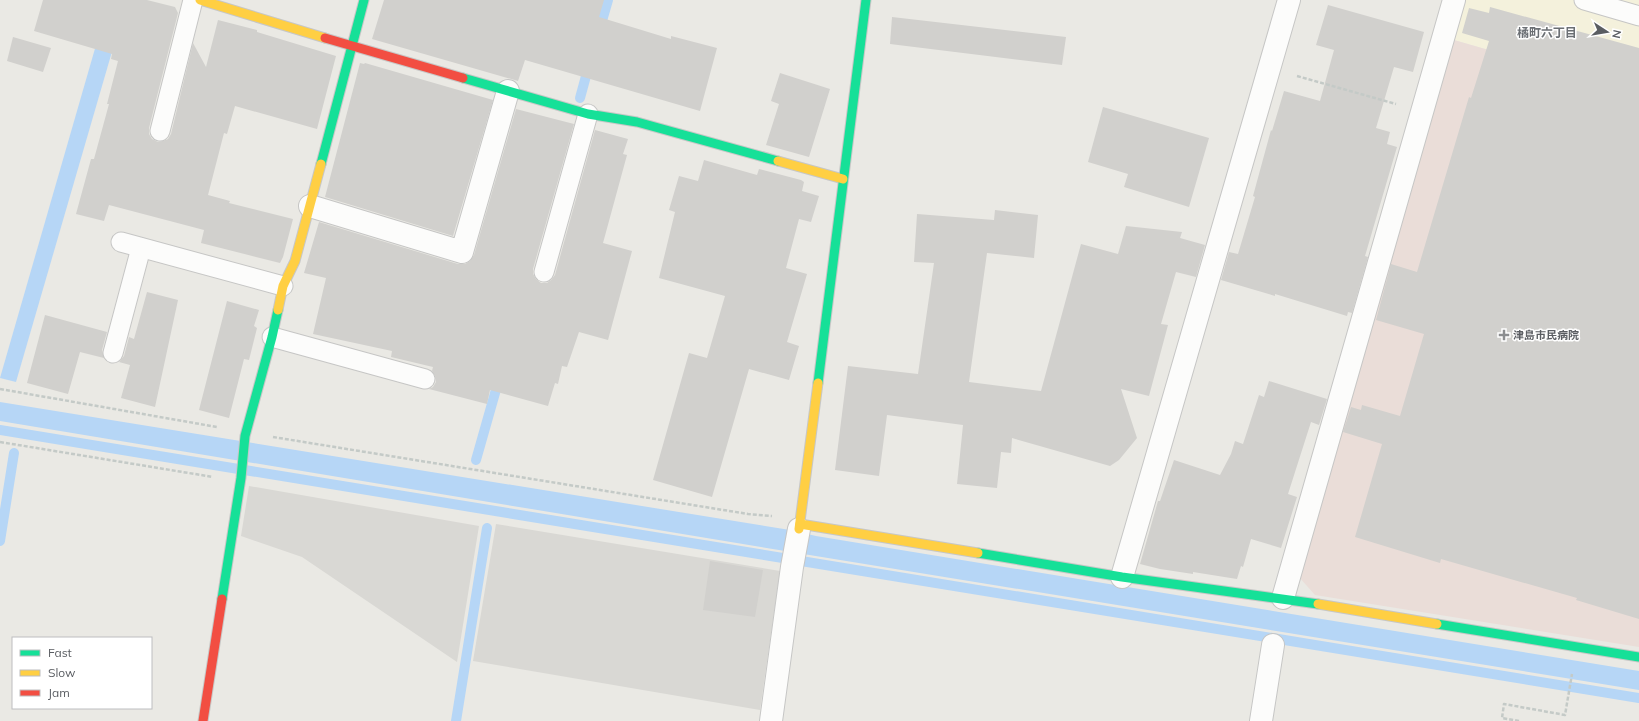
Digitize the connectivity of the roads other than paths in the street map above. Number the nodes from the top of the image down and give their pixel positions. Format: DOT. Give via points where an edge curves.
graph roads {
  1 [pos="194,0"];
  2 [pos="200,0"];
  3 [pos="364,0"];
  4 [pos="866,0"];
  5 [pos="1289,0"];
  6 [pos="1454,0"];
  7 [pos="1584,0"];
  8 [pos="1639,16"];
  9 [pos="352,46"];
  10 [pos="508,91"];
  11 [pos="588,114"];
  12 [pos="160,131"];
  13 [pos="843,179"];
  14 [pos="310,206"];
  15 [pos="121,242"];
  16 [pos="141,248"];
  17 [pos="544,272"];
  18 [pos="283,286"];
  19 [pos="272,337"];
  20 [pos="113,354"];
  21 [pos="425,379"];
  22 [pos="800,524"];
  23 [pos="1122,577"];
  24 [pos="1282,598"];
  25 [pos="1273,645"];
  26 [pos="1639,657"];
  27 [pos="203,721"];
  28 [pos="771,721"];
  29 [pos="1261,721"];
  1 -- 12 [label="lane"];
  2 -- 9 [label="street"];
  3 -- 9 [label="street"];
  4 -- 13 [label="street"];
  5 -- 23 [label="street"];
  6 -- 24 [label="street"];
  7 -- 8 [label="lane"];
  9 -- 10 [label="street"];
  9 -- 14 [label="street"];
  10 -- 11 [label="street"];
  10 -- 14 [label="street" via="462,252"];
  11 -- 13 [label="street" via="637,122"];
  11 -- 17 [label="lane"];
  13 -- 22 [label="street"];
  14 -- 18 [label="street" via="295,261"];
  15 -- 16 [label="lane"];
  16 -- 18 [label="lane"];
  16 -- 20 [label="lane"];
  18 -- 19 [label="street"];
  19 -- 21 [label="lane"];
  19 -- 27 [label="street" via="246,434"];
  22 -- 23 [label="street"];
  22 -- 28 [label="street"];
  23 -- 24 [label="street"];
  24 -- 26 [label="street"];
  25 -- 29 [label="street"];
}
